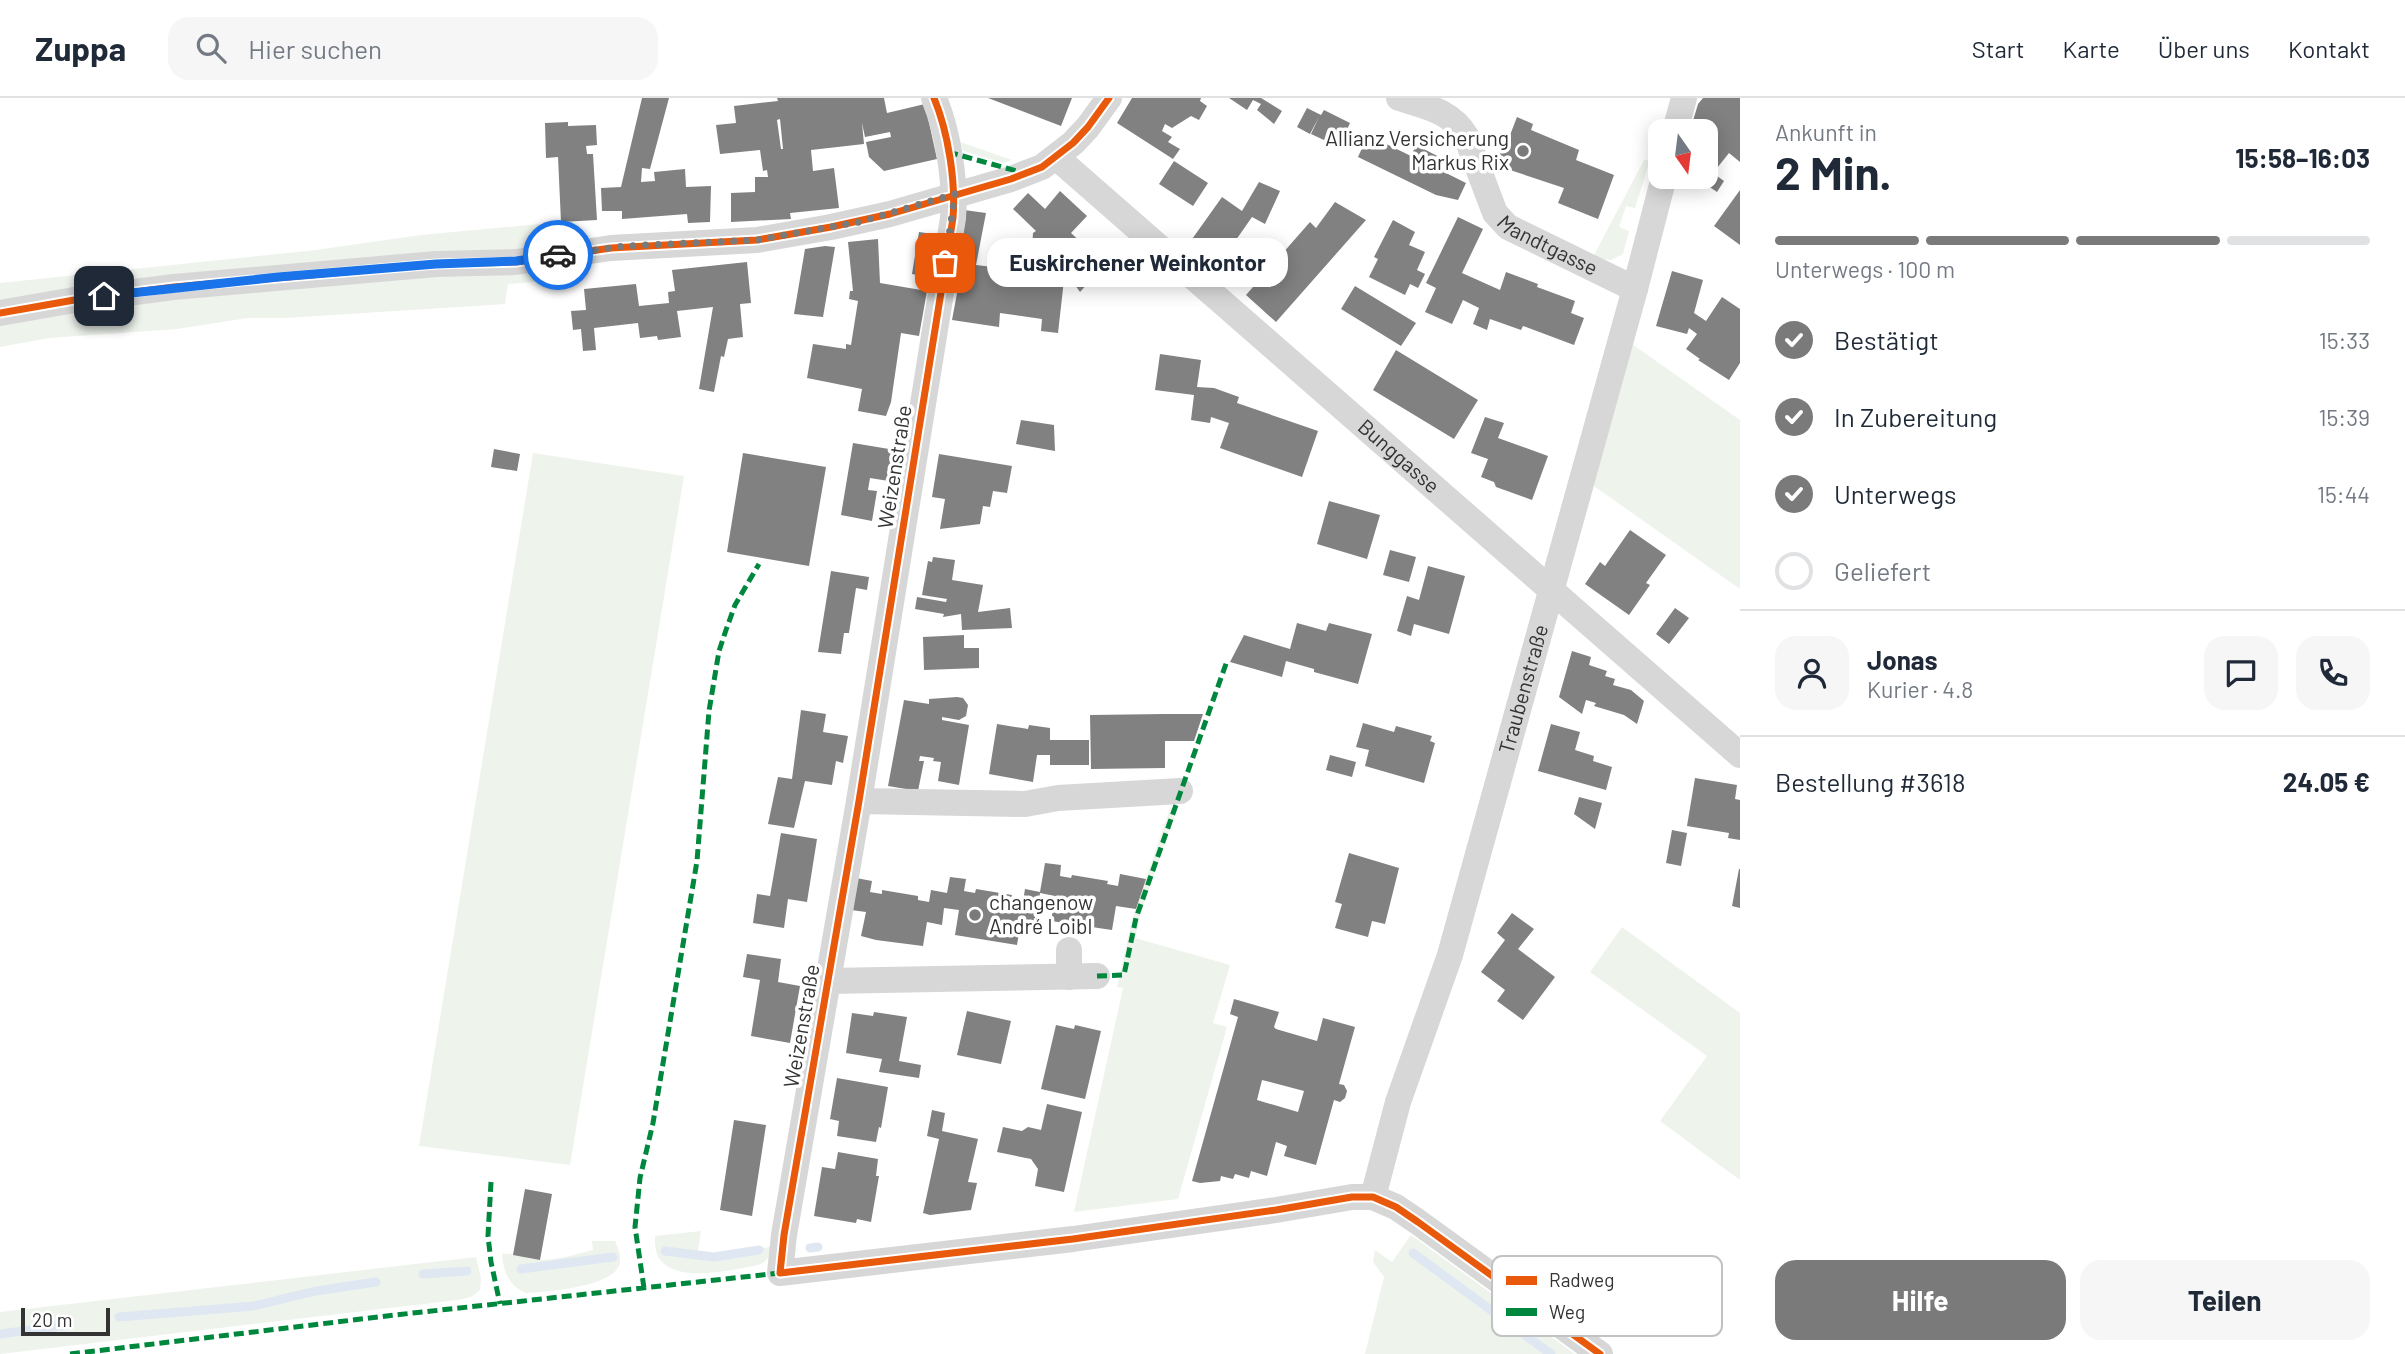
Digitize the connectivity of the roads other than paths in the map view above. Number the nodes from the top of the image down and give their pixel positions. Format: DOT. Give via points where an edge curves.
graph roads {
  1 [pos="934,98"];
  2 [pos="1110,98"];
  3 [pos="1399,98"];
  4 [pos="1684,98"];
  5 [pos="1678,119"];
  6 [pos="1056,157"];
  7 [pos="1661,189"];
  8 [pos="955,194"];
  9 [pos="1635,289"];
  10 [pos="0,313"];
  11 [pos="1551,589"];
  12 [pos="1740,755"];
  13 [pos="1180,790"];
  14 [pos="859,801"];
  15 [pos="1069,950"];
  16 [pos="1097,976"];
  17 [pos="1069,977"];
  18 [pos="828,981"];
  19 [pos="1373,1197"];
  20 [pos="1492,1275"];
  21 [pos="1575,1336"];
  22 [pos="1600,1354"];
  1 -- 8 [label="street, Weizenstraße"];
  2 -- 6 [label="street"];
  3 -- 9 [label="street, Mandtgasse" via="1432,107 1460,126 1495,213 1508,227"];
  4 -- 5 [label="street"];
  6 -- 8 [label="street" via="1019,176"];
  6 -- 11 [label="street, Bunggasse"];
  7 -- 9 [label="street, Traubenstraße"];
  8 -- 10 [label="street" via="859,222 757,240 630,246 516,261 174,287"];
  8 -- 14 [label="street, Weizenstraße"];
  9 -- 11 [label="street, Traubenstraße"];
  11 -- 12 [label="street, Bunggasse"];
  11 -- 19 [label="street, Traubenstraße" via="1450,956 1398,1102"];
  13 -- 14 [label="street" via="1025,804"];
  14 -- 18 [label="street, Weizenstraße"];
  15 -- 17 [label="street"];
  16 -- 17 [label="street, Weizenstraße"];
  17 -- 18 [label="street, Weizenstraße"];
  18 -- 19 [label="street, Weizenstraße" via="780,1273"];
  19 -- 20 [label="street" via="1395,1206"];
  21 -- 22 [label="street"];
}
